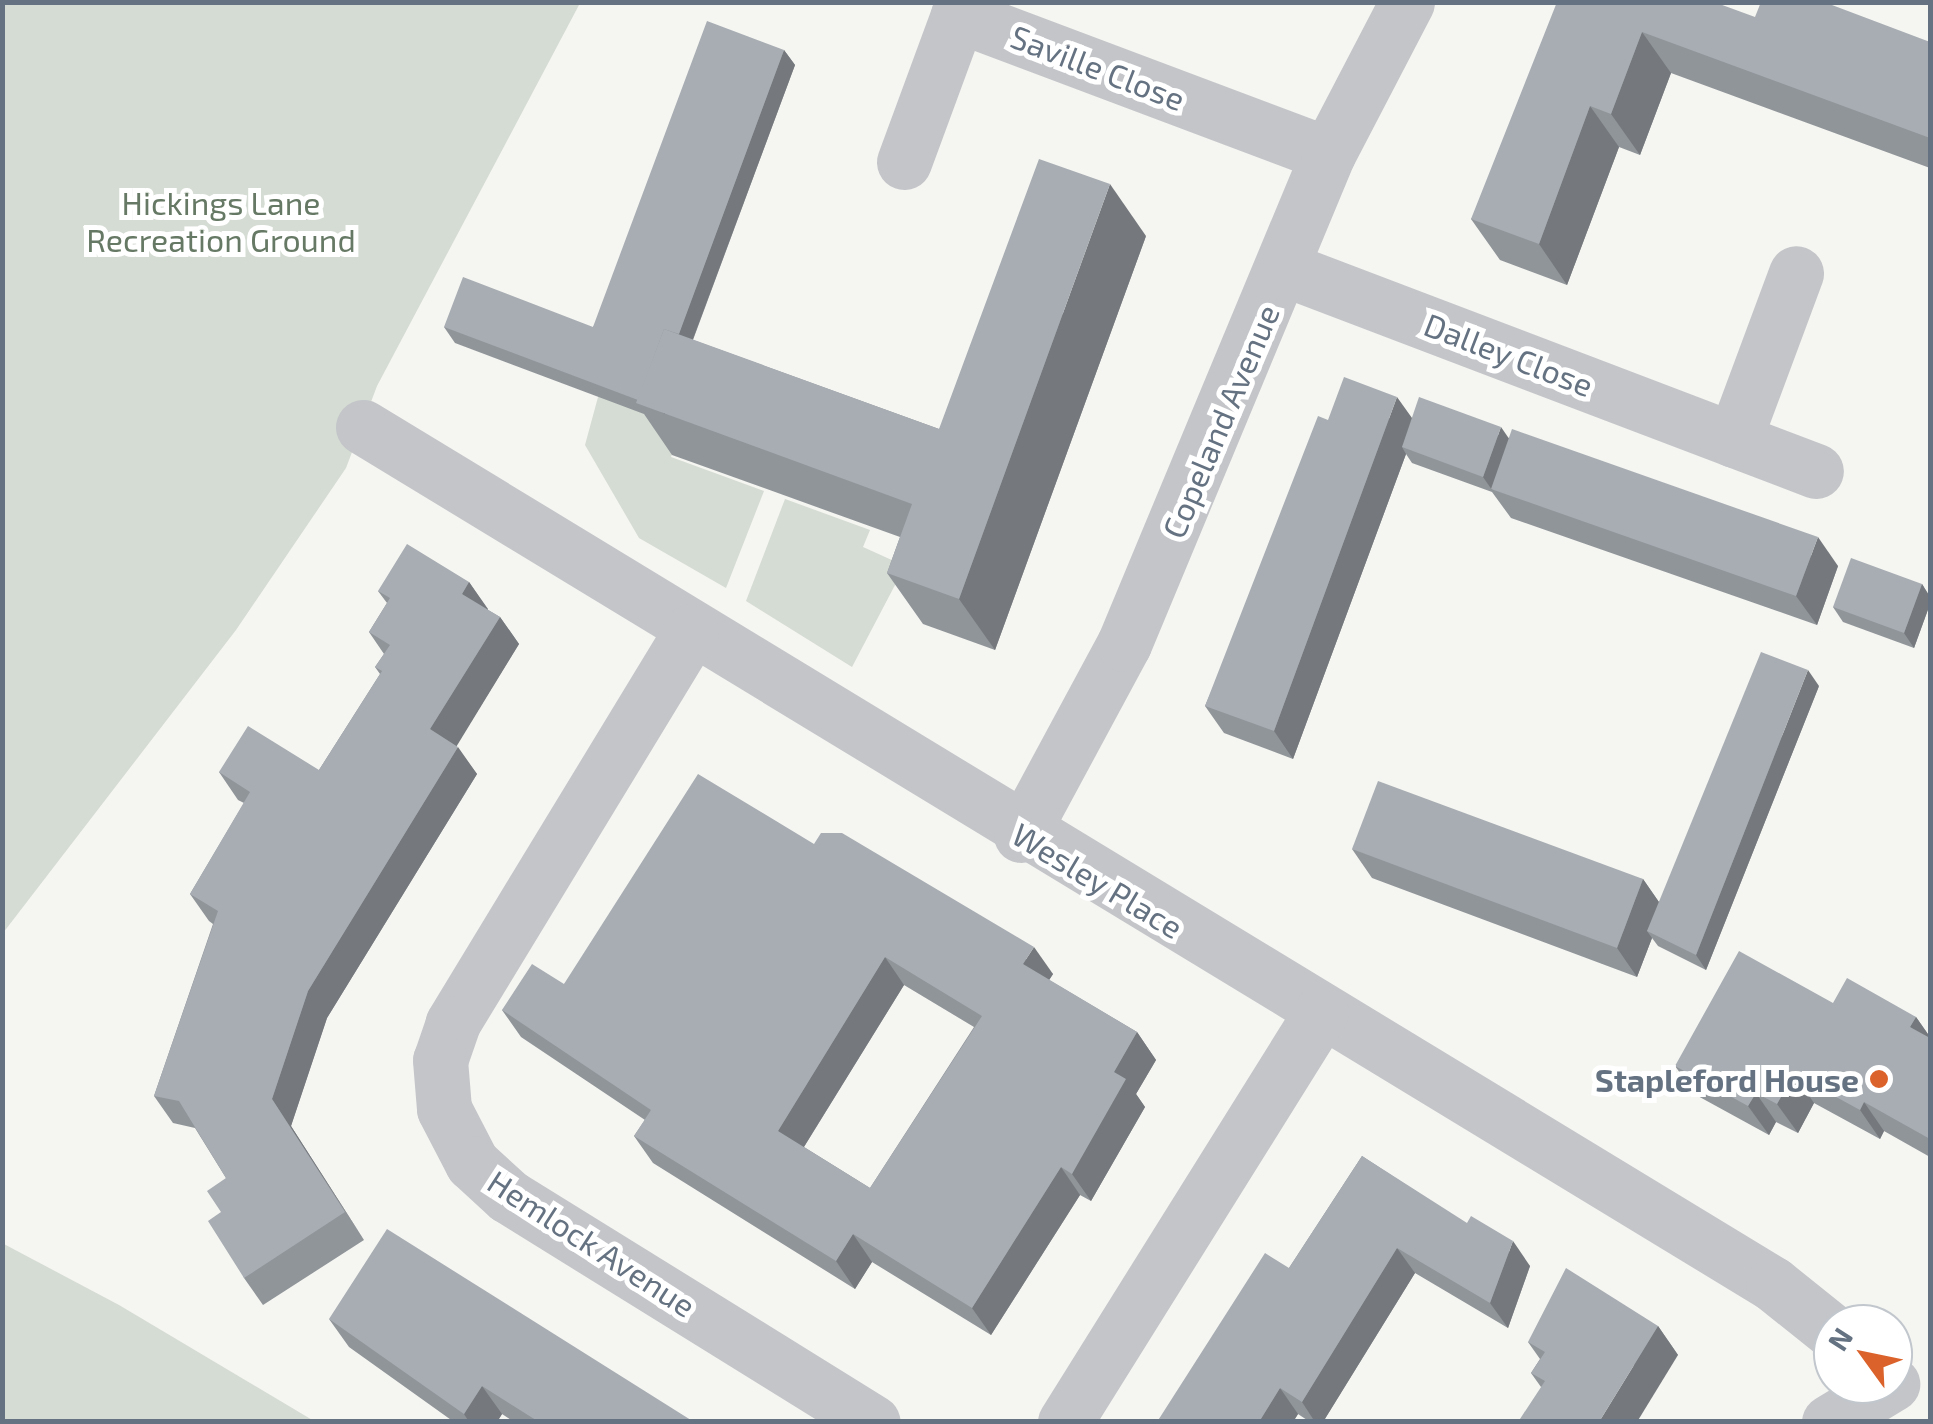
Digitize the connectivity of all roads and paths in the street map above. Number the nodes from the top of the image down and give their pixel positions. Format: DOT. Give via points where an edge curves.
graph roads {
  1 [pos="1406,2"];
  2 [pos="1328,154"];
  3 [pos="904,162"];
  4 [pos="1285,269"];
  5 [pos="1796,274"];
  6 [pos="363,427"];
  7 [pos="1734,440"];
  8 [pos="1816,471"];
  9 [pos="692,631"];
  10 [pos="1021,834"];
  11 [pos="1321,1012"];
  12 [pos="1813,1316"];
  13 [pos="1855,1404"];
  14 [pos="873,1422"];
  15 [pos="1065,1422"];
  16 [pos="1830,1422"];
  1 -- 2 [label="street, Copeland Avenue"];
  2 -- 3 [label="street, Saville Close" via="958,15"];
  2 -- 4 [label="street, Copeland Avenue"];
  4 -- 7 [label="street, Dalley Close"];
  4 -- 10 [label="street, Copeland Avenue" via="1124,644"];
  5 -- 7 [label="street"];
  6 -- 9 [label="street, Wesley Place"];
  7 -- 8 [label="street, Dalley Close"];
  9 -- 10 [label="street, Wesley Place"];
  9 -- 14 [label="street, Hemlock Avenue" via="454,1022 440,1060 444,1109 472,1163 508,1196"];
  10 -- 11 [label="street, Wesley Place"];
  11 -- 12 [label="street, Wesley Place" via="1772,1284"];
  11 -- 15 [label="street"];
  13 -- 16 [label="street"];
}
